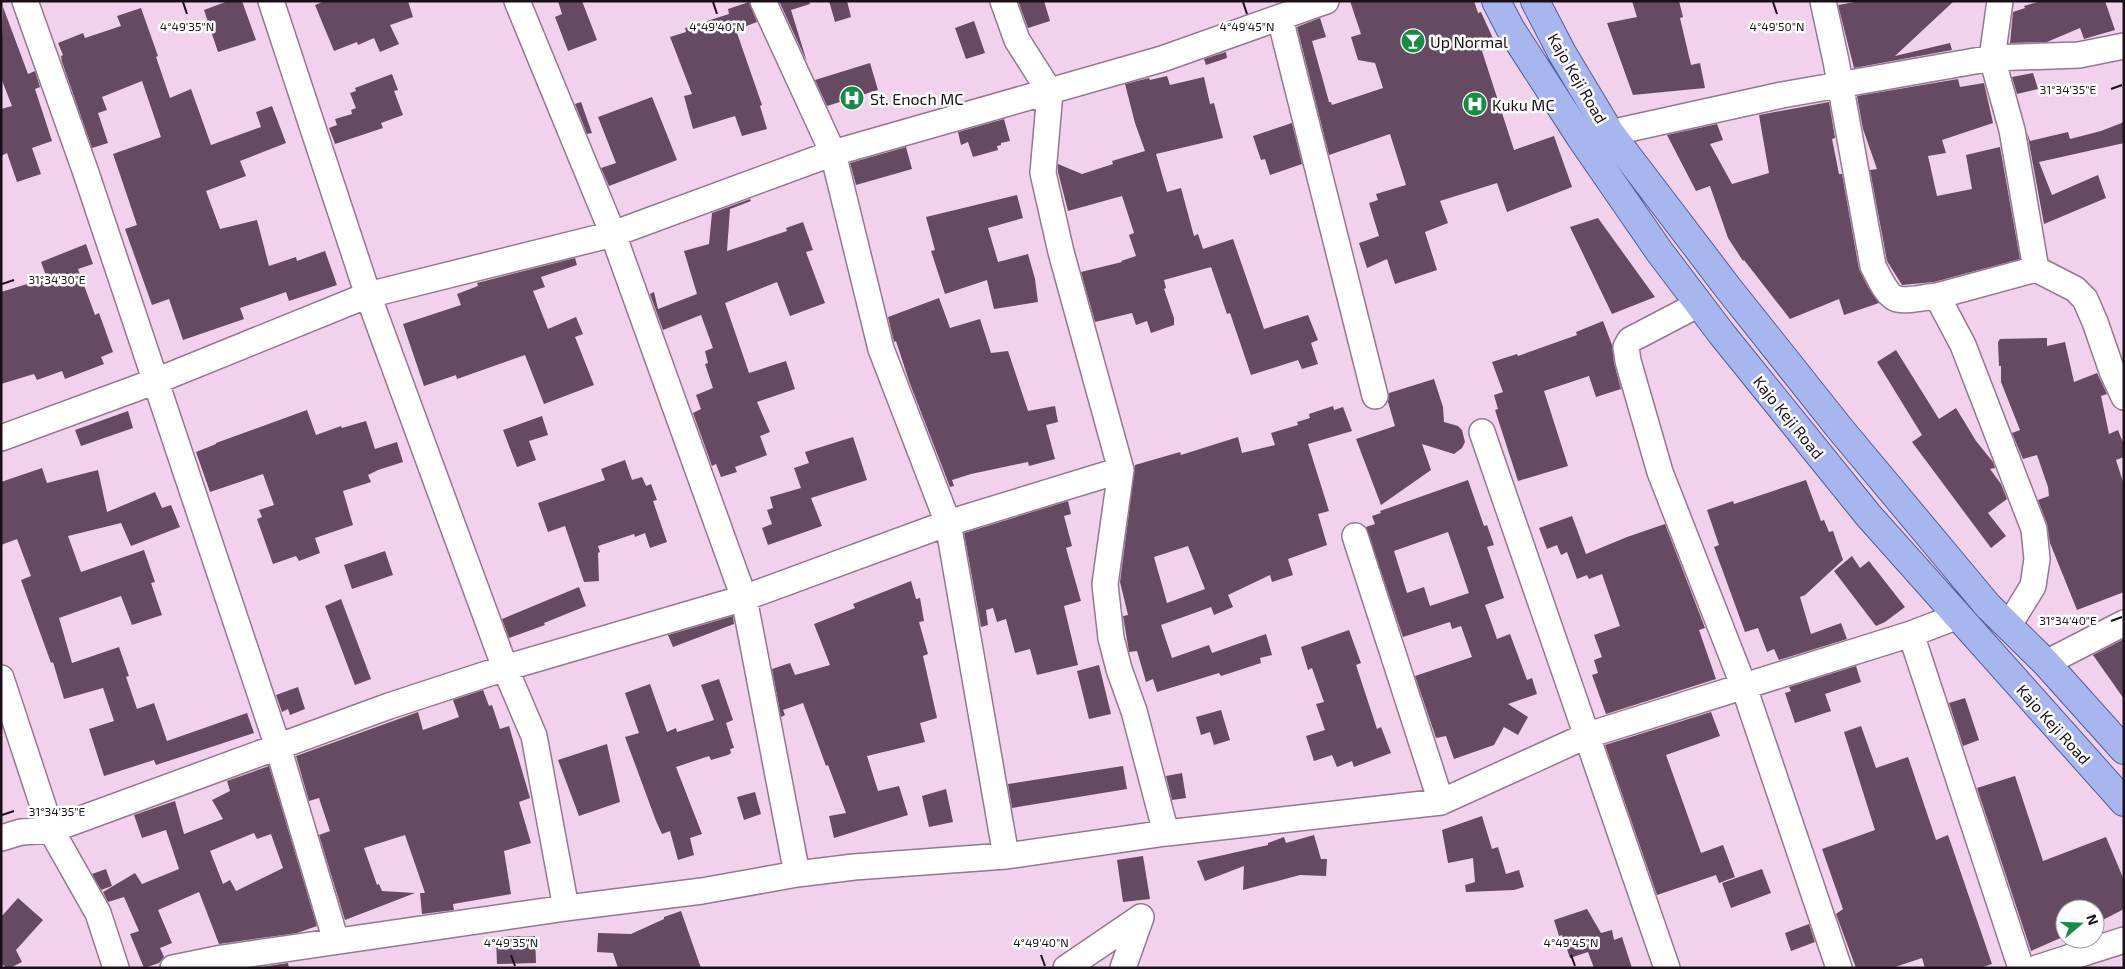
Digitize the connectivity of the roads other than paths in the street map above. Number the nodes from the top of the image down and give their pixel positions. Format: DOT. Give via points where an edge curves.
graph roads {
  1 [pos="25,1"];
  2 [pos="271,1"];
  3 [pos="517,1"];
  4 [pos="763,1"];
  5 [pos="1003,1"];
  6 [pos="1326,1"];
  7 [pos="1496,1"];
  8 [pos="1535,1"];
  9 [pos="1823,1"];
  10 [pos="2000,1"];
  11 [pos="1280,18"];
  12 [pos="2124,46"];
  13 [pos="1992,58"];
  14 [pos="1840,84"];
  15 [pos="1050,92"];
  16 [pos="1610,133"];
  17 [pos="833,154"];
  18 [pos="613,234"];
  19 [pos="1688,236"];
  20 [pos="1659,251"];
  21 [pos="2036,269"];
  22 [pos="368,295"];
  23 [pos="1937,296"];
  24 [pos="1699,304"];
  25 [pos="156,381"];
  26 [pos="1375,396"];
  27 [pos="2124,397"];
  28 [pos="1482,432"];
  29 [pos="1,438"];
  30 [pos="1121,470"];
  31 [pos="948,523"];
  32 [pos="1355,536"];
  33 [pos="744,598"];
  34 [pos="1958,616"];
  35 [pos="2124,623"];
  36 [pos="2009,625"];
  37 [pos="1911,634"];
  38 [pos="2046,663"];
  39 [pos="504,668"];
  40 [pos="1,678"];
  41 [pos="1744,687"];
  42 [pos="1588,735"];
  43 [pos="278,747"];
  44 [pos="2124,750"];
  45 [pos="1441,802"];
  46 [pos="2124,802"];
  47 [pos="51,830"];
  48 [pos="1166,834"];
  49 [pos="1,838"];
  50 [pos="1006,856"];
  51 [pos="798,874"];
  52 [pos="566,908"];
  53 [pos="2124,940"];
  54 [pos="336,941"];
  55 [pos="116,968"];
  56 [pos="173,968"];
  57 [pos="1066,968"];
  58 [pos="1123,968"];
  59 [pos="1667,968"];
  60 [pos="1839,968"];
  61 [pos="2021,968"];
  62 [pos="2037,968"];
  1 -- 25 [label="street" via="86,170"];
  2 -- 22 [label="street"];
  3 -- 18 [label="street"];
  4 -- 17 [label="street"];
  5 -- 15 [label="street" via="1016,40"];
  6 -- 11 [label="street"];
  7 -- 20 [label="main road, Kajo Keji Road" via="1581,138"];
  8 -- 16 [label="main road, Kajo Keji Road"];
  9 -- 14 [label="street"];
  10 -- 13 [label="street"];
  11 -- 15 [label="street" via="1162,60"];
  11 -- 26 [label="street"];
  12 -- 13 [label="street" via="2080,55"];
  13 -- 14 [label="street"];
  13 -- 21 [label="street" via="2012,130"];
  14 -- 16 [label="street"];
  14 -- 23 [label="street" via="1873,266 1889,295 1899,301"];
  15 -- 17 [label="street"];
  15 -- 30 [label="street" via="1043,173"];
  16 -- 19 [label="main road, Kajo Keji Road"];
  17 -- 18 [label="street"];
  17 -- 31 [label="street" via="881,349"];
  18 -- 22 [label="street"];
  18 -- 33 [label="street"];
  19 -- 20 [label="street"];
  19 -- 36 [label="main road, Kajo Keji Road" via="1854,446 1988,606"];
  20 -- 24 [label="main road, Kajo Keji Road"];
  21 -- 23 [label="street"];
  21 -- 27 [label="street" via="2075,289 2085,299"];
  22 -- 25 [label="street"];
  22 -- 39 [label="street"];
  23 -- 36 [label="street" via="1963,344 2034,529 2038,558 2033,586"];
  24 -- 34 [label="main road, Kajo Keji Road" via="1868,515"];
  24 -- 41 [label="street" via="1630,340 1626,347 1660,472"];
  25 -- 29 [label="street"];
  25 -- 43 [label="street"];
  28 -- 42 [label="street"];
  30 -- 31 [label="street"];
  30 -- 48 [label="street" via="1105,584 1111,638"];
  31 -- 33 [label="street"];
  31 -- 50 [label="street"];
  32 -- 45 [label="street"];
  33 -- 39 [label="street"];
  33 -- 51 [label="street"];
  34 -- 37 [label="street"];
  34 -- 46 [label="main road, Kajo Keji Road"];
  35 -- 38 [label="street"];
  36 -- 38 [label="main road, Kajo Keji Road"];
  37 -- 41 [label="street"];
  37 -- 61 [label="street"];
  38 -- 44 [label="main road, Kajo Keji Road"];
  39 -- 43 [label="street"];
  39 -- 52 [label="street" via="534,736"];
  40 -- 47 [label="street"];
  41 -- 42 [label="street"];
  41 -- 60 [label="street"];
  42 -- 45 [label="street"];
  42 -- 59 [label="street"];
  43 -- 47 [label="street"];
  43 -- 54 [label="street"];
  45 -- 48 [label="street"];
  47 -- 49 [label="street" via="21,832"];
  47 -- 55 [label="street" via="98,914"];
  48 -- 50 [label="street"];
  50 -- 51 [label="street"];
  51 -- 52 [label="street" via="702,891"];
  52 -- 54 [label="street"];
  53 -- 62 [label="street"];
  54 -- 56 [label="street"];
  57 -- 58 [label="street" via="1141,917"];
}
